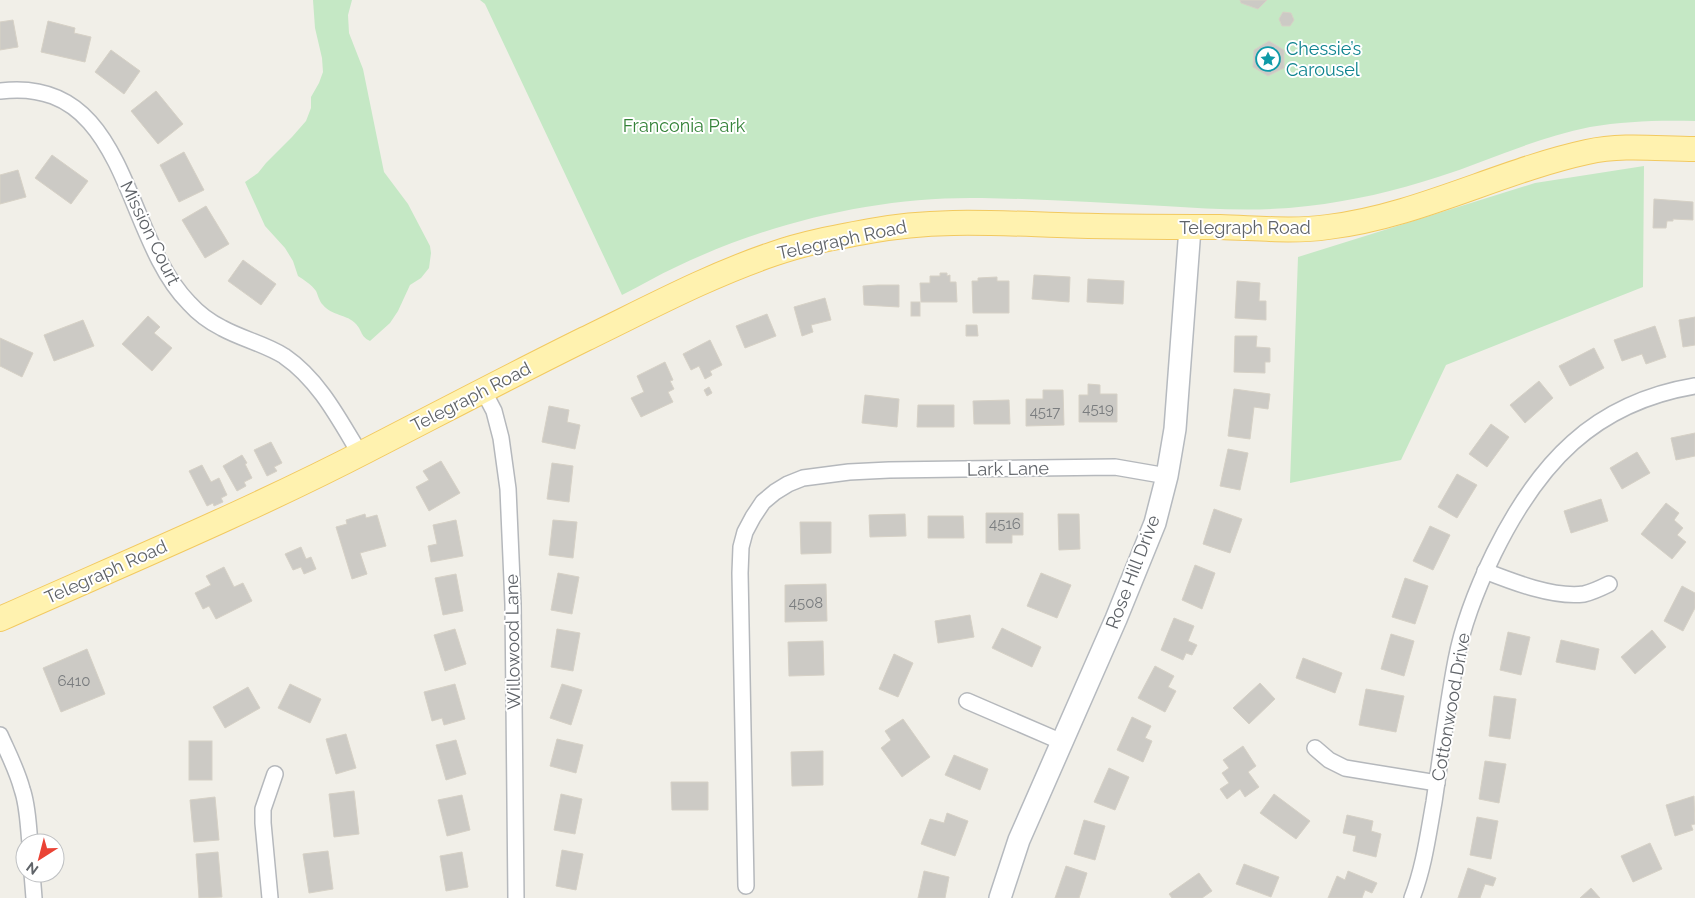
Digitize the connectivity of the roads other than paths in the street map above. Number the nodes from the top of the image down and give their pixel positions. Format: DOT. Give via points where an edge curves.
graph roads {
  1 [pos="0,91"];
  2 [pos="1695,149"];
  3 [pos="1190,228"];
  4 [pos="1695,386"];
  5 [pos="483,390"];
  6 [pos="360,454"];
  7 [pos="1167,476"];
  8 [pos="1485,571"];
  9 [pos="1610,584"];
  10 [pos="0,620"];
  11 [pos="967,701"];
  12 [pos="0,735"];
  13 [pos="1062,742"];
  14 [pos="1315,748"];
  15 [pos="275,774"];
  16 [pos="1437,783"];
  17 [pos="29,833"];
  18 [pos="33,883"];
  19 [pos="746,886"];
  20 [pos="34,898"];
  21 [pos="270,898"];
  22 [pos="516,898"];
  23 [pos="1000,898"];
  24 [pos="1412,898"];
  1 -- 6 [label="street, Mission Court" via="48,95 63,101 92,123 111,152 174,285 204,317 223,329 268,347 303,371 320,389"];
  2 -- 3 [label="main road, Telegraph Road" via="1617,147 1589,152 1406,210 1327,227"];
  3 -- 5 [label="main road, Telegraph Road" via="932,224 875,230 804,244 699,284"];
  3 -- 7 [label="street, Rose Hill Drive" via="1176,429"];
  4 -- 8 [label="street, Cottonwood Drive" via="1646,398 1615,412 1560,453 1517,508"];
  5 -- 6 [label="main road, Telegraph Road"];
  5 -- 22 [label="street, Willowood Lane" via="494,411 508,488 513,604"];
  6 -- 10 [label="main road, Telegraph Road"];
  7 -- 13 [label="street, Rose Hill Drive" via="1144,553"];
  7 -- 19 [label="street, Lark Lane" via="1115,467 849,472 803,478 788,484 763,502 745,532 741,547"];
  8 -- 9 [label="street" via="1522,585 1564,594 1586,594"];
  8 -- 16 [label="street, Cottonwood Drive" via="1456,658"];
  11 -- 13 [label="street"];
  12 -- 17 [label="street" via="23,790"];
  13 -- 23 [label="street, Rose Hill Drive" via="1019,840"];
  14 -- 16 [label="street" via="1345,768"];
  15 -- 21 [label="street" via="263,809 262,823"];
  16 -- 24 [label="street, Cottonwood Drive" via="1425,853"];
  18 -- 20 [label="street"];
}
